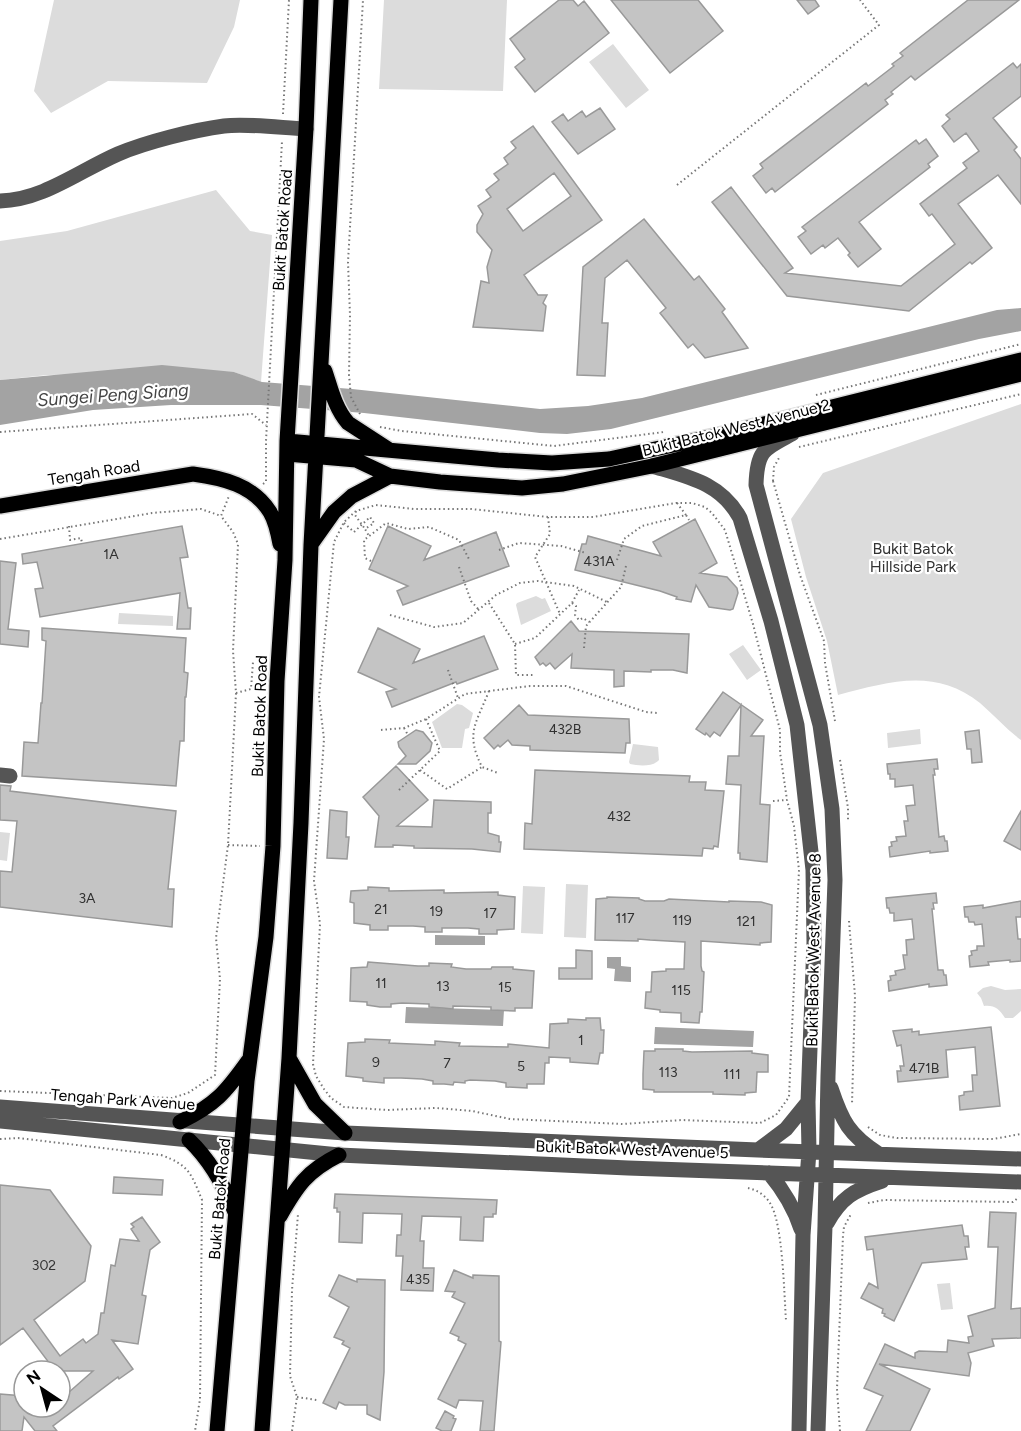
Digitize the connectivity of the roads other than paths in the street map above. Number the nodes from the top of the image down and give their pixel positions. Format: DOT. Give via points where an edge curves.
graph roads {
  1 [pos="311,0"];
  2 [pos="341,0"];
  3 [pos="306,129"];
  4 [pos="0,201"];
  5 [pos="1021,360"];
  6 [pos="322,363"];
  7 [pos="1021,374"];
  8 [pos="801,430"];
  9 [pos="287,448"];
  10 [pos="388,449"];
  11 [pos="317,451"];
  12 [pos="467,458"];
  13 [pos="652,466"];
  14 [pos="390,476"];
  15 [pos="456,483"];
  16 [pos="0,506"];
  17 [pos="311,545"];
  18 [pos="285,560"];
  19 [pos="825,760"];
  20 [pos="802,763"];
  21 [pos="251,1056"];
  22 [pos="289,1058"];
  23 [pos="828,1076"];
  24 [pos="808,1102"];
  25 [pos="0,1107"];
  26 [pos="0,1121"];
  27 [pos="180,1122"];
  28 [pos="243,1126"];
  29 [pos="285,1129"];
  30 [pos="345,1133"];
  31 [pos="189,1140"];
  32 [pos="242,1146"];
  33 [pos="283,1150"];
  34 [pos="758,1150"];
  35 [pos="809,1151"];
  36 [pos="825,1152"];
  37 [pos="879,1154"];
  38 [pos="339,1155"];
  39 [pos="1021,1159"];
  40 [pos="769,1173"];
  41 [pos="808,1175"];
  42 [pos="826,1175"];
  43 [pos="894,1178"];
  44 [pos="1021,1182"];
  45 [pos="236,1215"];
  46 [pos="278,1220"];
  47 [pos="825,1226"];
  48 [pos="803,1235"];
  49 [pos="217,1431"];
  50 [pos="262,1431"];
  51 [pos="799,1431"];
  52 [pos="818,1431"];
  1 -- 3 [label="main road, Bukit Batok Road"];
  2 -- 6 [label="main road"];
  3 -- 4 [label="street" via="226,126 156,141 119,154 41,193"];
  3 -- 9 [label="main road, Bukit Batok Road"];
  5 -- 12 [label="main road, Bukit Batok West Avenue 2" via="609,459 552,463"];
  6 -- 10 [label="main road" via="343,417"];
  6 -- 11 [label="main road"];
  7 -- 8 [label="main road, Bukit Batok West Avenue 2"];
  8 -- 13 [label="main road, Bukit Batok West Avenue 2"];
  8 -- 19 [label="street, Bukit Batok West Avenue 8" via="767,447 757,463 756,485 820,725"];
  9 -- 11 [label="main road, Bukit Batok West Avenue 2"];
  9 -- 18 [label="main road, Bukit Batok Road"];
  10 -- 11 [label="main road, Bukit Batok West Avenue 2"];
  10 -- 12 [label="main road, Bukit Batok West Avenue 2"];
  11 -- 14 [label="main road, Bukit Batok West Avenue 2" via="356,460"];
  11 -- 17 [label="main road"];
  12 -- 15 [label="main road" via="449,465 449,477"];
  13 -- 15 [label="main road, Bukit Batok West Avenue 2" via="522,488"];
  13 -- 20 [label="street, Bukit Batok West Avenue 8" via="702,482 726,497 741,518 798,725"];
  14 -- 15 [label="main road, Bukit Batok West Avenue 2"];
  14 -- 17 [label="main road" via="352,496 334,512"];
  16 -- 18 [label="main road, Tengah Road" via="193,474 217,477 233,482 262,502 273,519"];
  17 -- 22 [label="main road"];
  18 -- 21 [label="main road, Bukit Batok Road" via="272,858"];
  19 -- 20 [label="street" via="812,752"];
  19 -- 23 [label="street, Bukit Batok West Avenue 8" via="835,880"];
  20 -- 24 [label="street, Bukit Batok West Avenue 8" via="813,870"];
  21 -- 27 [label="main road" via="213,1103"];
  21 -- 28 [label="main road, Bukit Batok Road"];
  22 -- 29 [label="main road"];
  22 -- 30 [label="main road" via="315,1104"];
  23 -- 36 [label="street, Bukit Batok West Avenue 8"];
  23 -- 37 [label="street" via="844,1124 861,1143"];
  24 -- 34 [label="street" via="786,1129"];
  24 -- 35 [label="street, Bukit Batok West Avenue 8"];
  25 -- 27 [label="street, Tengah Park Avenue"];
  26 -- 31 [label="street, Tengah Park Avenue"];
  27 -- 28 [label="street, Tengah Park Avenue"];
  28 -- 29 [label="street, Bukit Batok West Avenue 5"];
  28 -- 32 [label="main road, Bukit Batok Road"];
  29 -- 30 [label="street, Bukit Batok West Avenue 5"];
  29 -- 33 [label="main road"];
  30 -- 34 [label="street, Bukit Batok West Avenue 5"];
  31 -- 32 [label="street, Tengah Park Avenue"];
  31 -- 45 [label="main road" via="225,1189"];
  32 -- 33 [label="street, Bukit Batok West Avenue 5"];
  32 -- 45 [label="main road, Bukit Batok Road"];
  33 -- 38 [label="street, Bukit Batok West Avenue 5"];
  33 -- 46 [label="main road"];
  34 -- 35 [label="street, Bukit Batok West Avenue 5"];
  35 -- 36 [label="street, Bukit Batok West Avenue 5"];
  35 -- 41 [label="street, Bukit Batok West Avenue 8"];
  36 -- 37 [label="street, Bukit Batok West Avenue 5"];
  36 -- 42 [label="street, Bukit Batok West Avenue 8"];
  37 -- 39 [label="street, Bukit Batok West Avenue 5"];
  38 -- 40 [label="street, Bukit Batok West Avenue 5"];
  38 -- 46 [label="main road" via="302,1180"];
  40 -- 41 [label="street, Bukit Batok West Avenue 5"];
  40 -- 48 [label="street" via="796,1212"];
  41 -- 42 [label="street, Bukit Batok West Avenue 5"];
  41 -- 48 [label="street, Bukit Batok West Avenue 8"];
  42 -- 43 [label="street, Bukit Batok West Avenue 5"];
  42 -- 47 [label="street, Bukit Batok West Avenue 8"];
  43 -- 44 [label="street, Bukit Batok West Avenue 5"];
  43 -- 47 [label="street" via="849,1195"];
  45 -- 49 [label="main road, Bukit Batok Road"];
  46 -- 50 [label="main road"];
  47 -- 52 [label="street, Bukit Batok West Avenue 8"];
  48 -- 51 [label="street, Bukit Batok West Avenue 8"];
}
